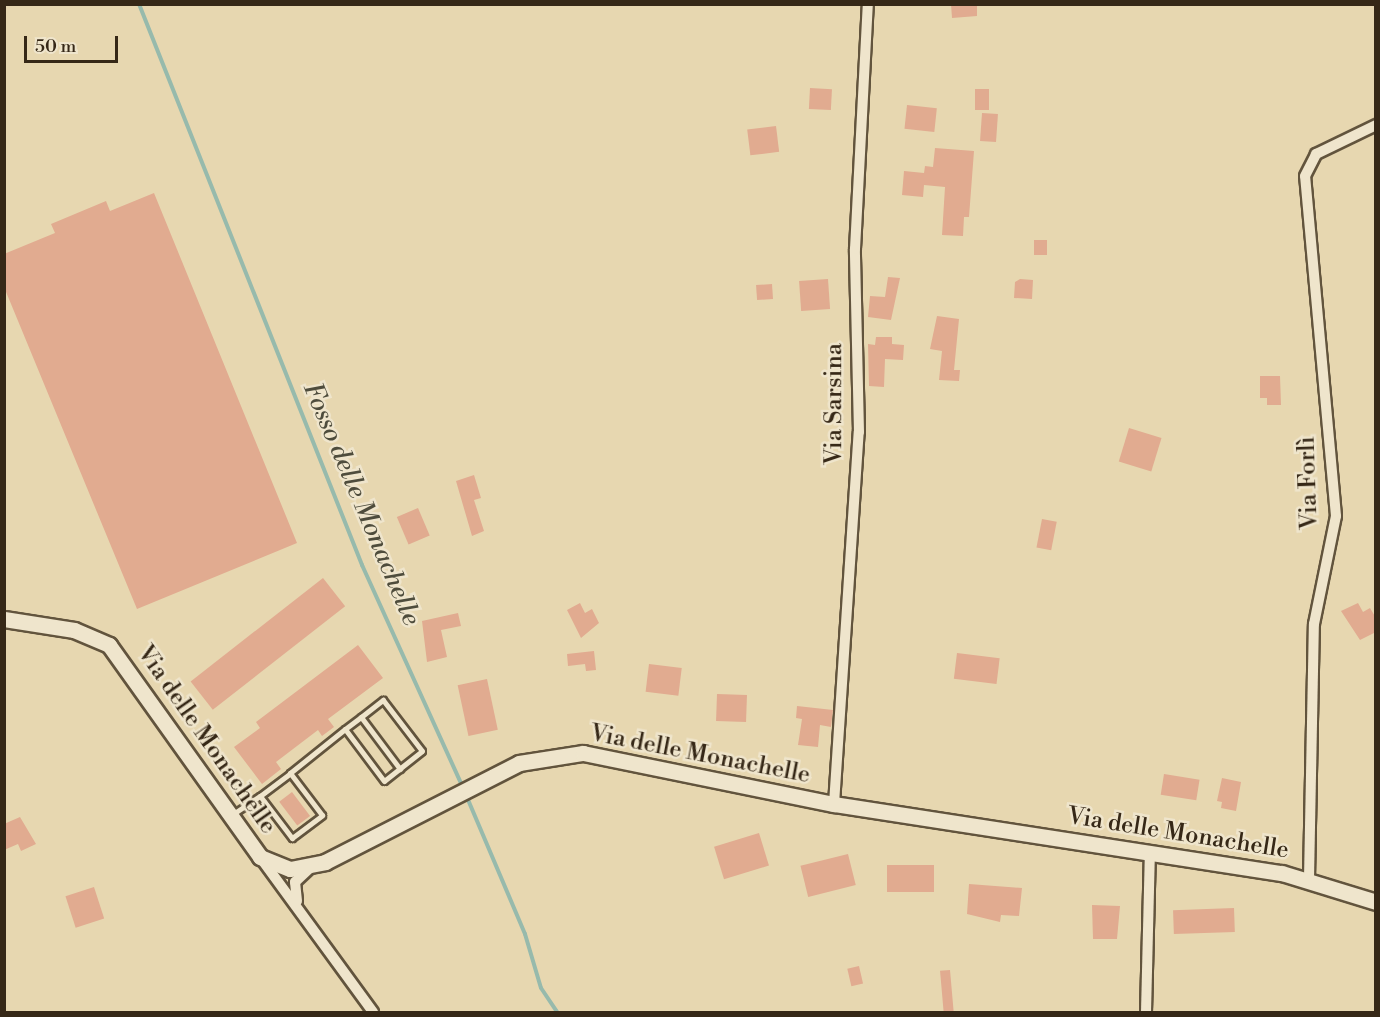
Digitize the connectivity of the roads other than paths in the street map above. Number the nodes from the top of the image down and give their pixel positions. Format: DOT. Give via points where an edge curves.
graph roads {
  1 [pos="868,4"];
  2 [pos="1376,125"];
  3 [pos="4,619"];
  4 [pos="361,717"];
  5 [pos="345,729"];
  6 [pos="400,769"];
  7 [pos="290,773"];
  8 [pos="260,796"];
  9 [pos="834,804"];
  10 [pos="231,815"];
  11 [pos="1150,852"];
  12 [pos="260,857"];
  13 [pos="321,864"];
  14 [pos="1309,879"];
  15 [pos="1376,902"];
  16 [pos="304,915"];
  17 [pos="373,1012"];
  18 [pos="1146,1012"];
  1 -- 9 [label="street, Via Sarsina" via="854,256 859,432"];
  2 -- 14 [label="street, Via Forlì" via="1319,151 1305,176 1336,516 1314,624"];
  3 -- 10 [label="street, Via delle Monachelle" via="83,632 109,645"];
  4 -- 5 [label="lane"];
  4 -- 6 [label="lane"];
  4 -- 6 [label="lane" via="383,700 422,752"];
  5 -- 6 [label="lane" via="384,781"];
  5 -- 7 [label="lane"];
  7 -- 8 [label="lane"];
  7 -- 8 [label="lane" via="322,815 292,838"];
  8 -- 10 [label="lane"];
  9 -- 11 [label="street, Via delle Monachelle"];
  9 -- 13 [label="street, Via delle Monachelle" via="583,753 528,760"];
  10 -- 12 [label="street, Via delle Monachelle"];
  11 -- 14 [label="street, Via delle Monachelle"];
  11 -- 18 [label="street"];
  12 -- 13 [label="street, Via delle Monachelle" via="290,869"];
  12 -- 16 [label="street"];
  13 -- 16 [label="street" via="303,872 294,884"];
  14 -- 15 [label="street, Via delle Monachelle"];
  16 -- 17 [label="street"];
}
